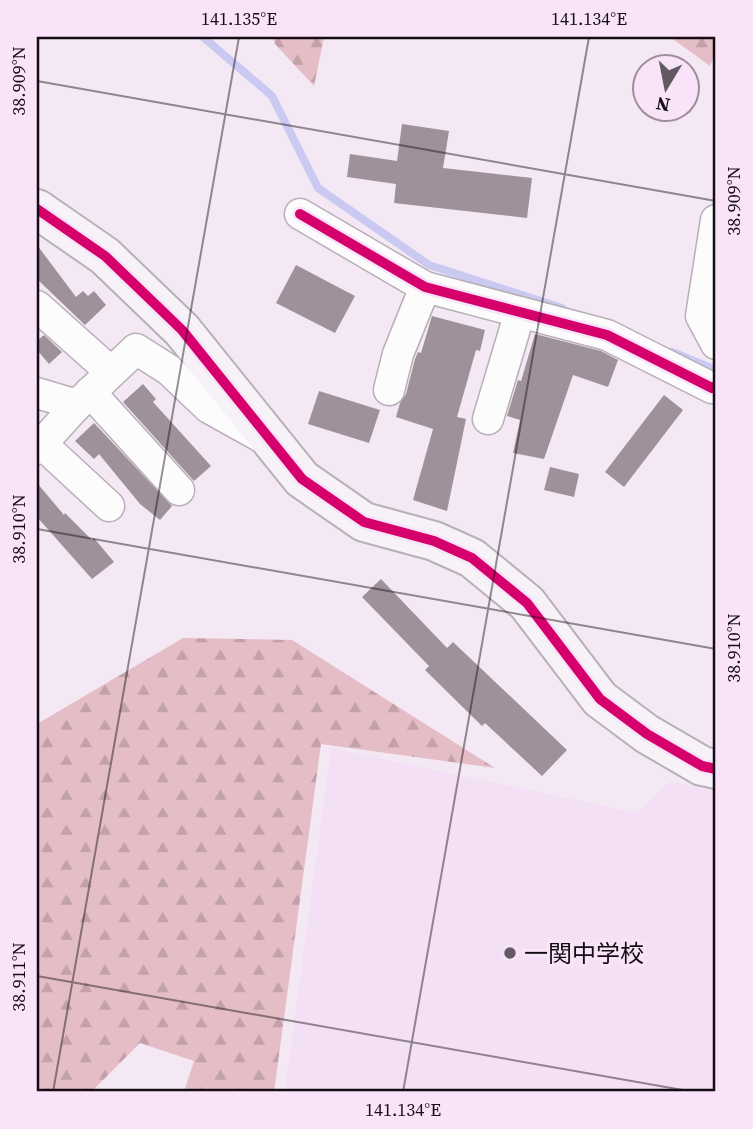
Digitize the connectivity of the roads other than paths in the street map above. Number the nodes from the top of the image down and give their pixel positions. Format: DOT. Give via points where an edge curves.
graph roads {
  1 [pos="37,209"];
  2 [pos="300,214"];
  3 [pos="716,220"];
  4 [pos="425,287"];
  5 [pos="37,306"];
  6 [pos="520,312"];
  7 [pos="716,344"];
  8 [pos="716,386"];
  9 [pos="93,390"];
  10 [pos="389,390"];
  11 [pos="37,393"];
  12 [pos="488,419"];
  13 [pos="272,443"];
  14 [pos="40,447"];
  15 [pos="179,490"];
  16 [pos="109,506"];
  17 [pos="716,769"];
  1 -- 13 [label="street" via="105,256 182,330"];
  2 -- 4 [label="street"];
  3 -- 7 [label="street" via="701,316"];
  4 -- 6 [label="street"];
  4 -- 10 [label="street"];
  5 -- 9 [label="street"];
  6 -- 8 [label="street" via="607,335 712,388"];
  6 -- 12 [label="street"];
  9 -- 11 [label="street"];
  9 -- 13 [label="street" via="136,349 169,370 209,408"];
  9 -- 14 [label="street"];
  9 -- 15 [label="street"];
  13 -- 17 [label="street" via="302,479 364,522 435,541 472,558 527,603 600,699 647,734 702,766"];
  14 -- 16 [label="street"];
}
